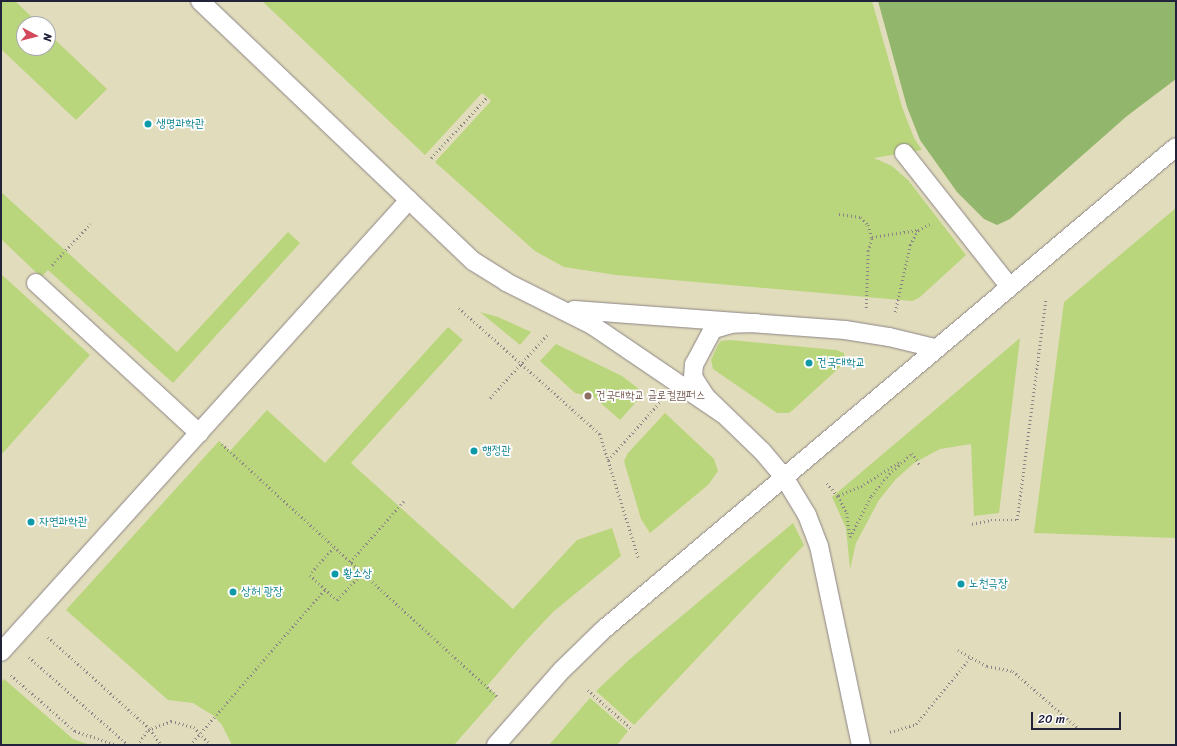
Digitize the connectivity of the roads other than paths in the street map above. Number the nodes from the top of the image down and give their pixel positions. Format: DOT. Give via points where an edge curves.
graph roads {
  1 [pos="200,1"];
  2 [pos="1176,147"];
  3 [pos="904,153"];
  4 [pos="410,200"];
  5 [pos="36,283"];
  6 [pos="1009,286"];
  7 [pos="562,308"];
  8 [pos="756,323"];
  9 [pos="935,348"];
  10 [pos="723,414"];
  11 [pos="199,432"];
  12 [pos="784,477"];
  13 [pos="1,652"];
  14 [pos="496,745"];
  15 [pos="861,745"];
  1 -- 4 [label="lane"];
  2 -- 6 [label="lane"];
  3 -- 6 [label="lane"];
  4 -- 7 [label="lane" via="473,261 512,285"];
  4 -- 11 [label="lane"];
  5 -- 11 [label="lane"];
  6 -- 9 [label="lane"];
  7 -- 8 [label="lane" via="600,313"];
  7 -- 10 [label="lane" via="592,325"];
  8 -- 9 [label="lane" via="857,331"];
  8 -- 10 [label="lane" via="731,324 714,329 694,364 692,371 695,383"];
  9 -- 12 [label="lane"];
  10 -- 12 [label="lane" via="762,451"];
  11 -- 13 [label="lane"];
  12 -- 14 [label="lane" via="581,650"];
  12 -- 15 [label="lane" via="802,504 819,546"];
}
